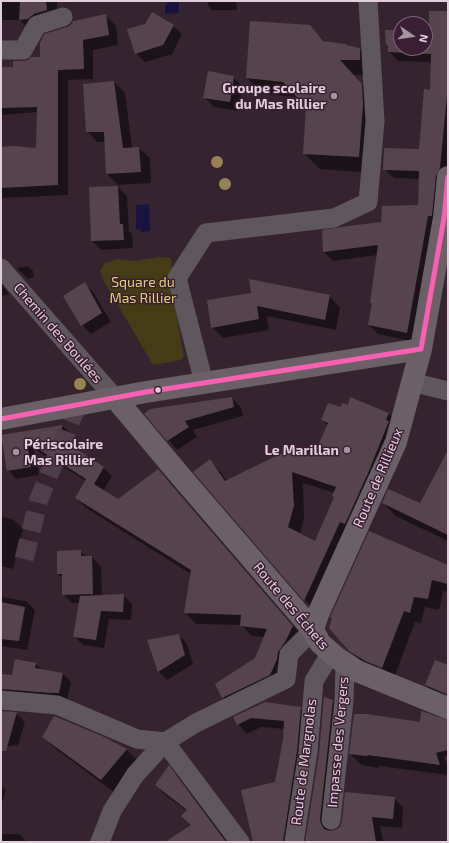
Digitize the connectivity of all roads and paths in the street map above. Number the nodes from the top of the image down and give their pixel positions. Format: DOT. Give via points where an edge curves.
graph roads {
  1 [pos="368,1"];
  2 [pos="63,17"];
  3 [pos="1,50"];
  4 [pos="448,177"];
  5 [pos="1,268"];
  6 [pos="421,349"];
  7 [pos="412,382"];
  8 [pos="204,383"];
  9 [pos="448,391"];
  10 [pos="115,398"];
  11 [pos="1,419"];
  12 [pos="313,630"];
  13 [pos="338,658"];
  14 [pos="286,679"];
  15 [pos="314,681"];
  16 [pos="1,700"];
  17 [pos="448,708"];
  18 [pos="165,742"];
  19 [pos="331,820"];
  20 [pos="100,842"];
  21 [pos="240,842"];
  22 [pos="294,842"];
  1 -- 8 [label="street" via="375,121 368,202 334,218 206,233 177,278"];
  2 -- 3 [label="street" via="37,25 24,50"];
  4 -- 6 [label="street, Route de Rillieux" via="444,218"];
  5 -- 10 [label="street, Chemin des Boulées"];
  6 -- 7 [label="street, Route de Rillieux"];
  6 -- 8 [label="street"];
  7 -- 9 [label="street"];
  7 -- 12 [label="street, Route de Rillieux" via="396,442"];
  8 -- 10 [label="street"];
  10 -- 11 [label="street"];
  10 -- 12 [label="street, Route des Échets"];
  12 -- 13 [label="street, Route des Échets" via="320,643"];
  12 -- 14 [label="street" via="289,654"];
  13 -- 15 [label="street"];
  13 -- 17 [label="street, Route des Échets" via="357,671"];
  13 -- 19 [label="street, Impasse des Vergers" via="344,701"];
  14 -- 15 [label="street"];
  14 -- 18 [label="street" via="196,723"];
  15 -- 22 [label="street, Route de Margnolas" via="308,752"];
  16 -- 18 [label="street" via="57,705 137,738"];
  18 -- 20 [label="street" via="127,787 112,811"];
  18 -- 21 [label="street"];
}
